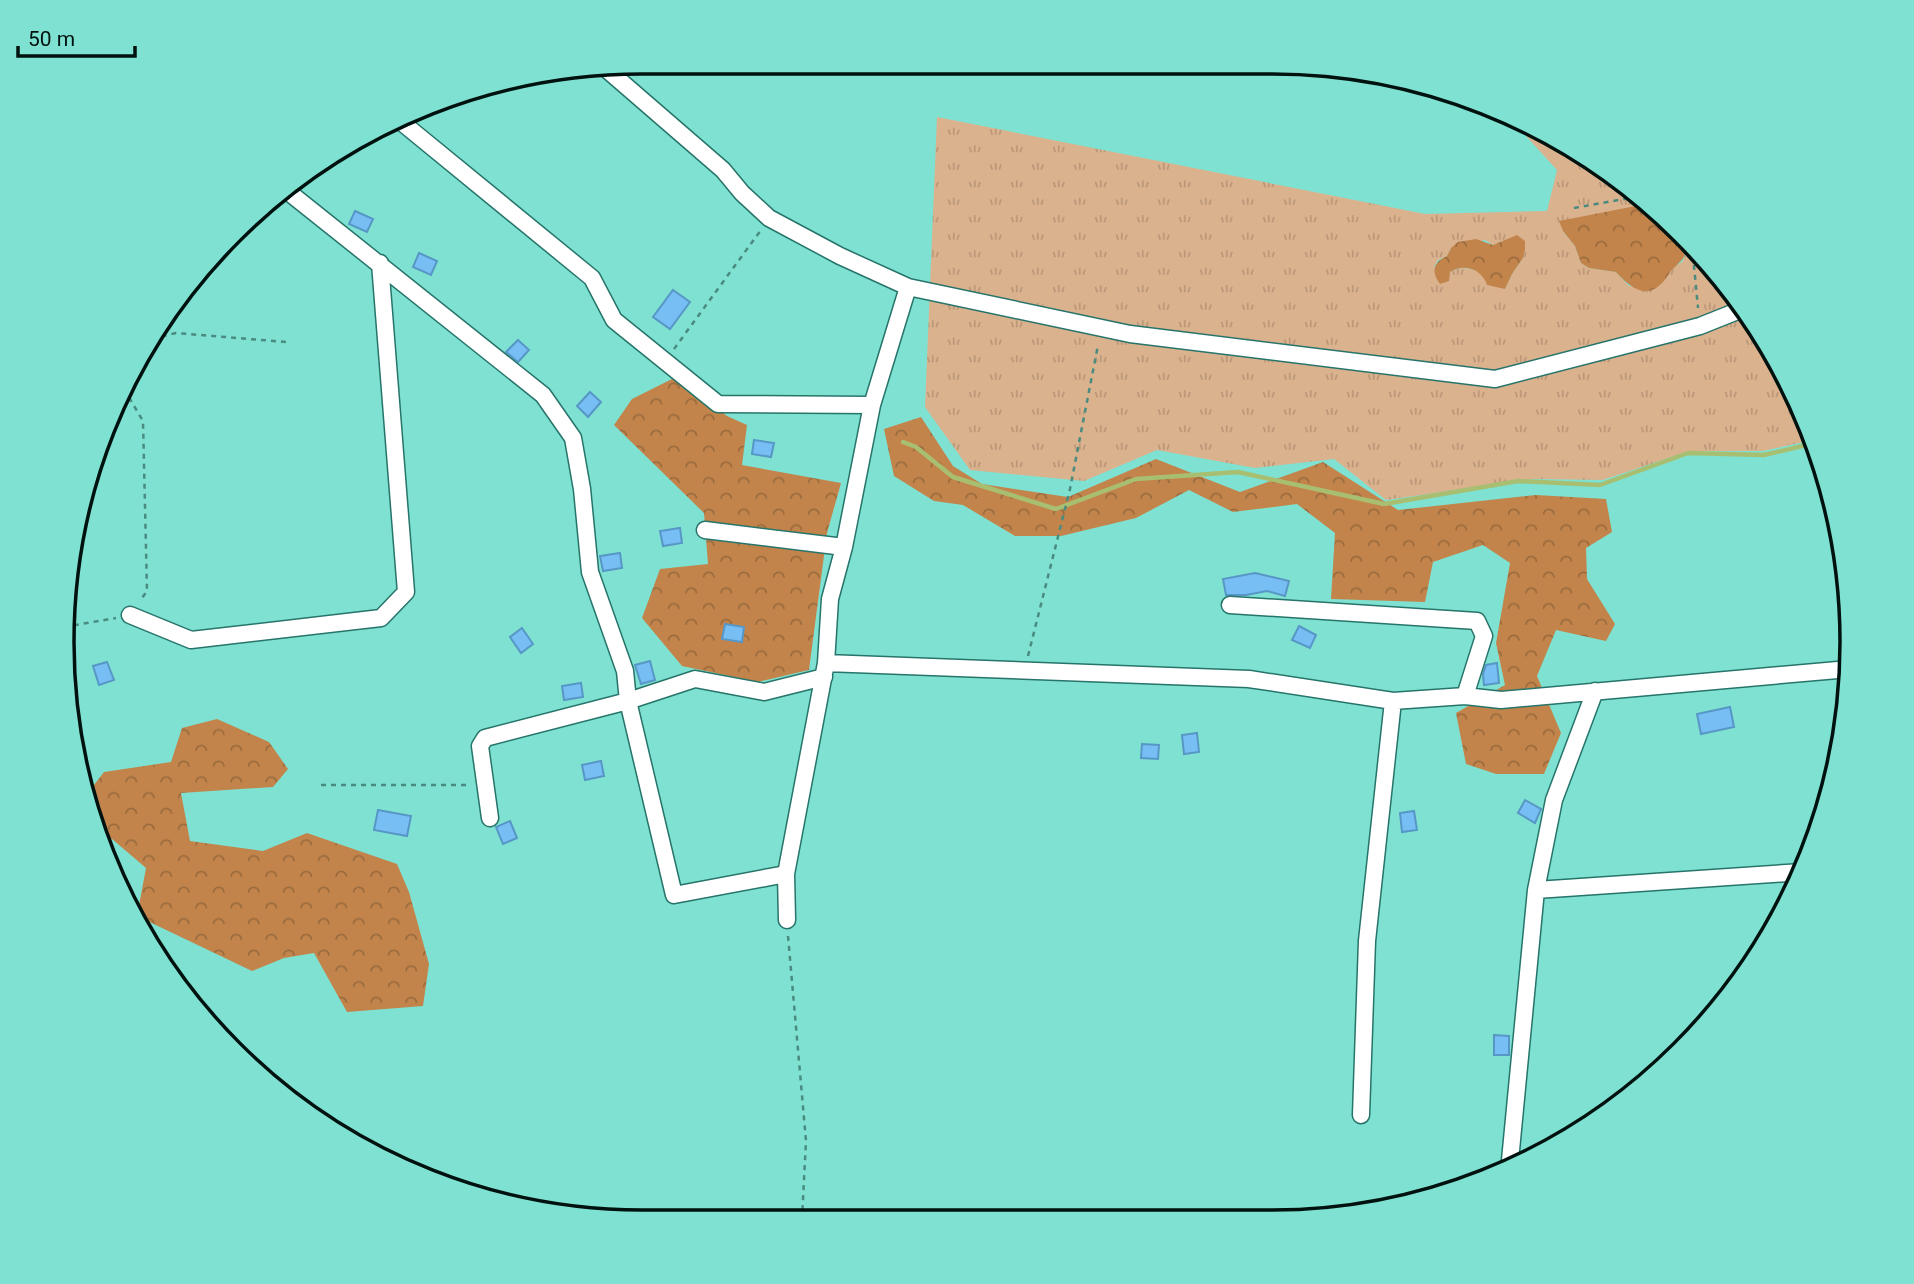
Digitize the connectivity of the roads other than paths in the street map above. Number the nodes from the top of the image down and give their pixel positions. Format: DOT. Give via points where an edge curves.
graph roads {
  1 [pos="612,75"];
  2 [pos="406,125"];
  3 [pos="292,194"];
  4 [pos="380,263"];
  5 [pos="908,287"];
  6 [pos="1735,312"];
  7 [pos="872,405"];
  8 [pos="705,530"];
  9 [pos="844,547"];
  10 [pos="1230,605"];
  11 [pos="130,615"];
  12 [pos="825,670"];
  13 [pos="1839,670"];
  14 [pos="1595,691"];
  15 [pos="1465,696"];
  16 [pos="628,701"];
  17 [pos="1393,701"];
  18 [pos="490,818"];
  19 [pos="1791,873"];
  20 [pos="786,874"];
  21 [pos="1536,890"];
  22 [pos="787,920"];
  23 [pos="1361,1115"];
  24 [pos="1509,1158"];
  1 -- 5 [label="street" via="723,170 769,218"];
  2 -- 7 [label="street" via="592,278 614,320 718,404"];
  3 -- 4 [label="street"];
  4 -- 11 [label="street" via="406,592 381,618 191,640"];
  4 -- 16 [label="street" via="543,395 573,438 590,572 625,671"];
  5 -- 6 [label="street" via="1130,334 1495,379 1700,326"];
  5 -- 7 [label="street"];
  7 -- 9 [label="street"];
  8 -- 9 [label="street"];
  9 -- 12 [label="street" via="830,599"];
  10 -- 15 [label="street" via="1477,621 1484,636"];
  12 -- 16 [label="street" via="764,692 695,679"];
  12 -- 17 [label="street" via="1024,670 1249,679"];
  12 -- 20 [label="street"];
  13 -- 14 [label="street"];
  14 -- 15 [label="street" via="1501,699"];
  14 -- 21 [label="street" via="1554,800"];
  15 -- 17 [label="street"];
  16 -- 18 [label="street" via="485,738 480,746"];
  16 -- 20 [label="street" via="674,895"];
  17 -- 23 [label="street" via="1367,941"];
  19 -- 21 [label="street"];
  20 -- 22 [label="street"];
  21 -- 24 [label="street"];
}
